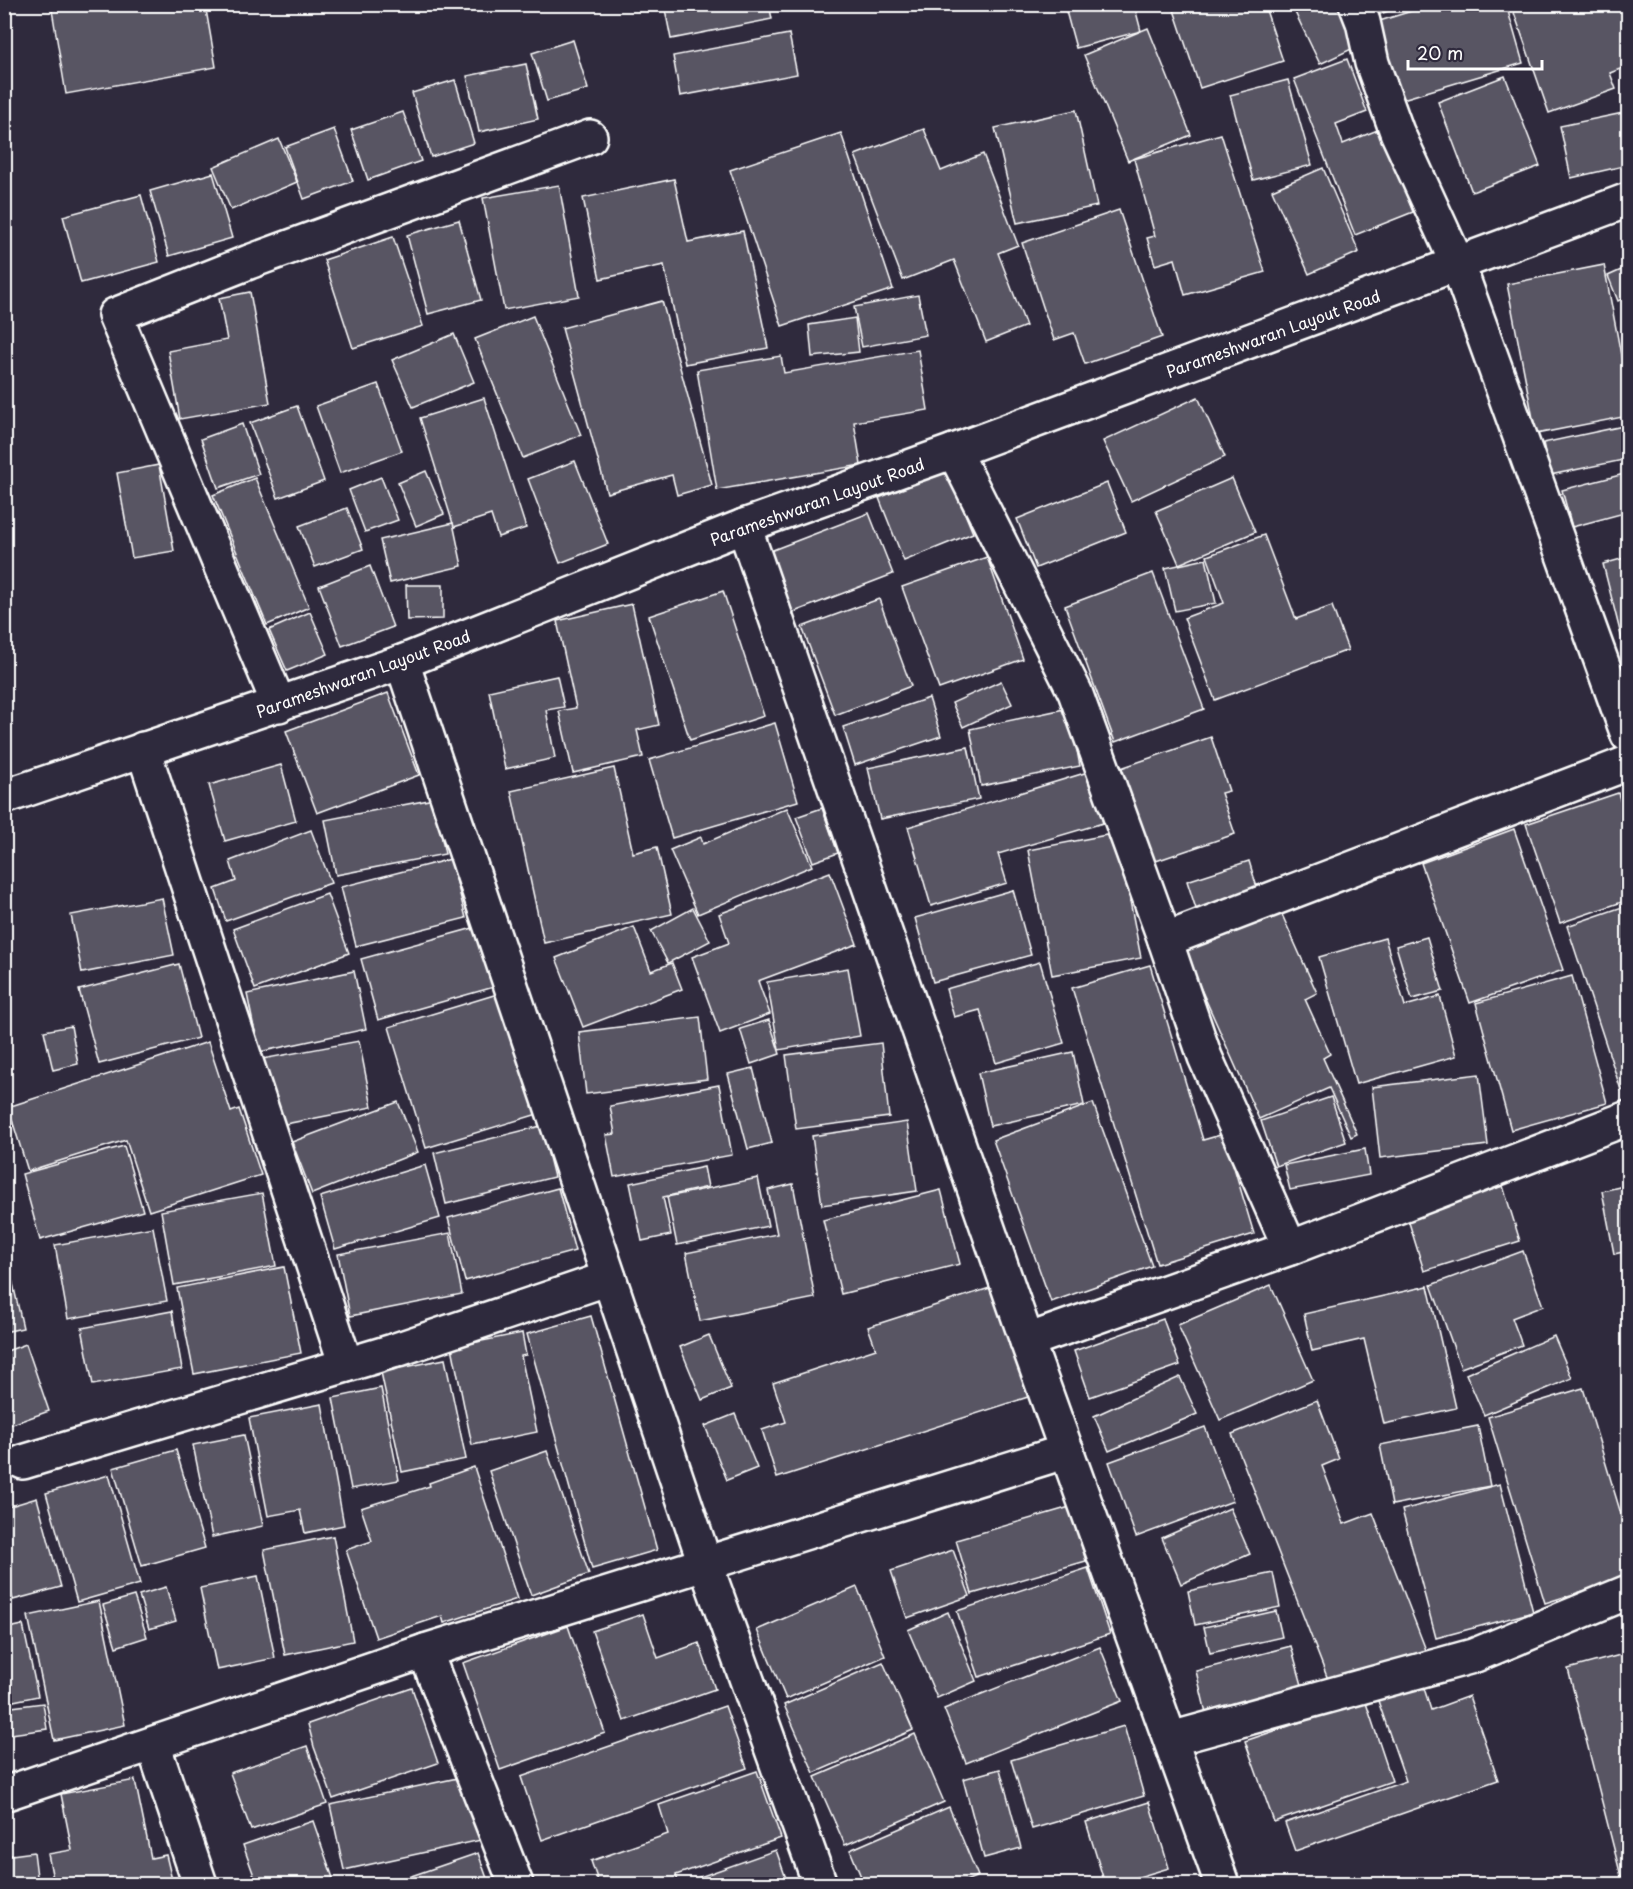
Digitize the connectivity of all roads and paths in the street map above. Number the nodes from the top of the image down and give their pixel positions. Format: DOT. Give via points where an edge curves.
graph roads {
  1 [pos="1356,4"];
  2 [pos="590,136"];
  3 [pos="1629,200"];
  4 [pos="1458,265"];
  5 [pos="954,451"];
  6 [pos="744,526"];
  7 [pos="402,662"];
  8 [pos="279,705"];
  9 [pos="1629,735"];
  10 [pos="143,749"];
  11 [pos="1629,763"];
  12 [pos="4,797"];
  13 [pos="1165,940"];
  14 [pos="1629,1118"];
  15 [pos="1290,1248"];
  16 [pos="609,1278"];
  17 [pos="1027,1341"];
  18 [pos="346,1365"];
  19 [pos="1067,1451"];
  20 [pos="23,1462"];
  21 [pos="705,1563"];
  22 [pos="1629,1592"];
  23 [pos="425,1651"];
  24 [pos="1170,1739"];
  25 [pos="153,1744"];
  26 [pos="4,1794"];
  27 [pos="200,1884"];
  28 [pos="516,1884"];
  29 [pos="820,1884"];
  30 [pos="1222,1884"];
  1 -- 4 [label="street" via="1397,132"];
  2 -- 8 [label="street" via="116,315"];
  3 -- 4 [label="street, Parameshwaran Layout Road"];
  4 -- 5 [label="street, Parameshwaran Layout Road"];
  4 -- 9 [label="street"];
  5 -- 6 [label="street, Parameshwaran Layout Road"];
  5 -- 13 [label="street" via="1075,692"];
  6 -- 7 [label="street, Parameshwaran Layout Road"];
  6 -- 17 [label="street"];
  7 -- 8 [label="street, Parameshwaran Layout Road"];
  7 -- 16 [label="street"];
  8 -- 10 [label="street, Parameshwaran Layout Road"];
  10 -- 12 [label="street, Parameshwaran Layout Road"];
  10 -- 18 [label="street"];
  11 -- 13 [label="street"];
  13 -- 15 [label="street" via="1205,1057"];
  14 -- 15 [label="street"];
  15 -- 17 [label="street"];
  16 -- 18 [label="street"];
  16 -- 21 [label="street"];
  17 -- 19 [label="street"];
  18 -- 20 [label="street"];
  19 -- 21 [label="street"];
  19 -- 24 [label="street"];
  21 -- 23 [label="street"];
  21 -- 29 [label="street"];
  22 -- 24 [label="street" via="1473,1656"];
  23 -- 25 [label="street"];
  23 -- 28 [label="street"];
  24 -- 30 [label="street"];
  25 -- 26 [label="street"];
  25 -- 27 [label="street"];
}
